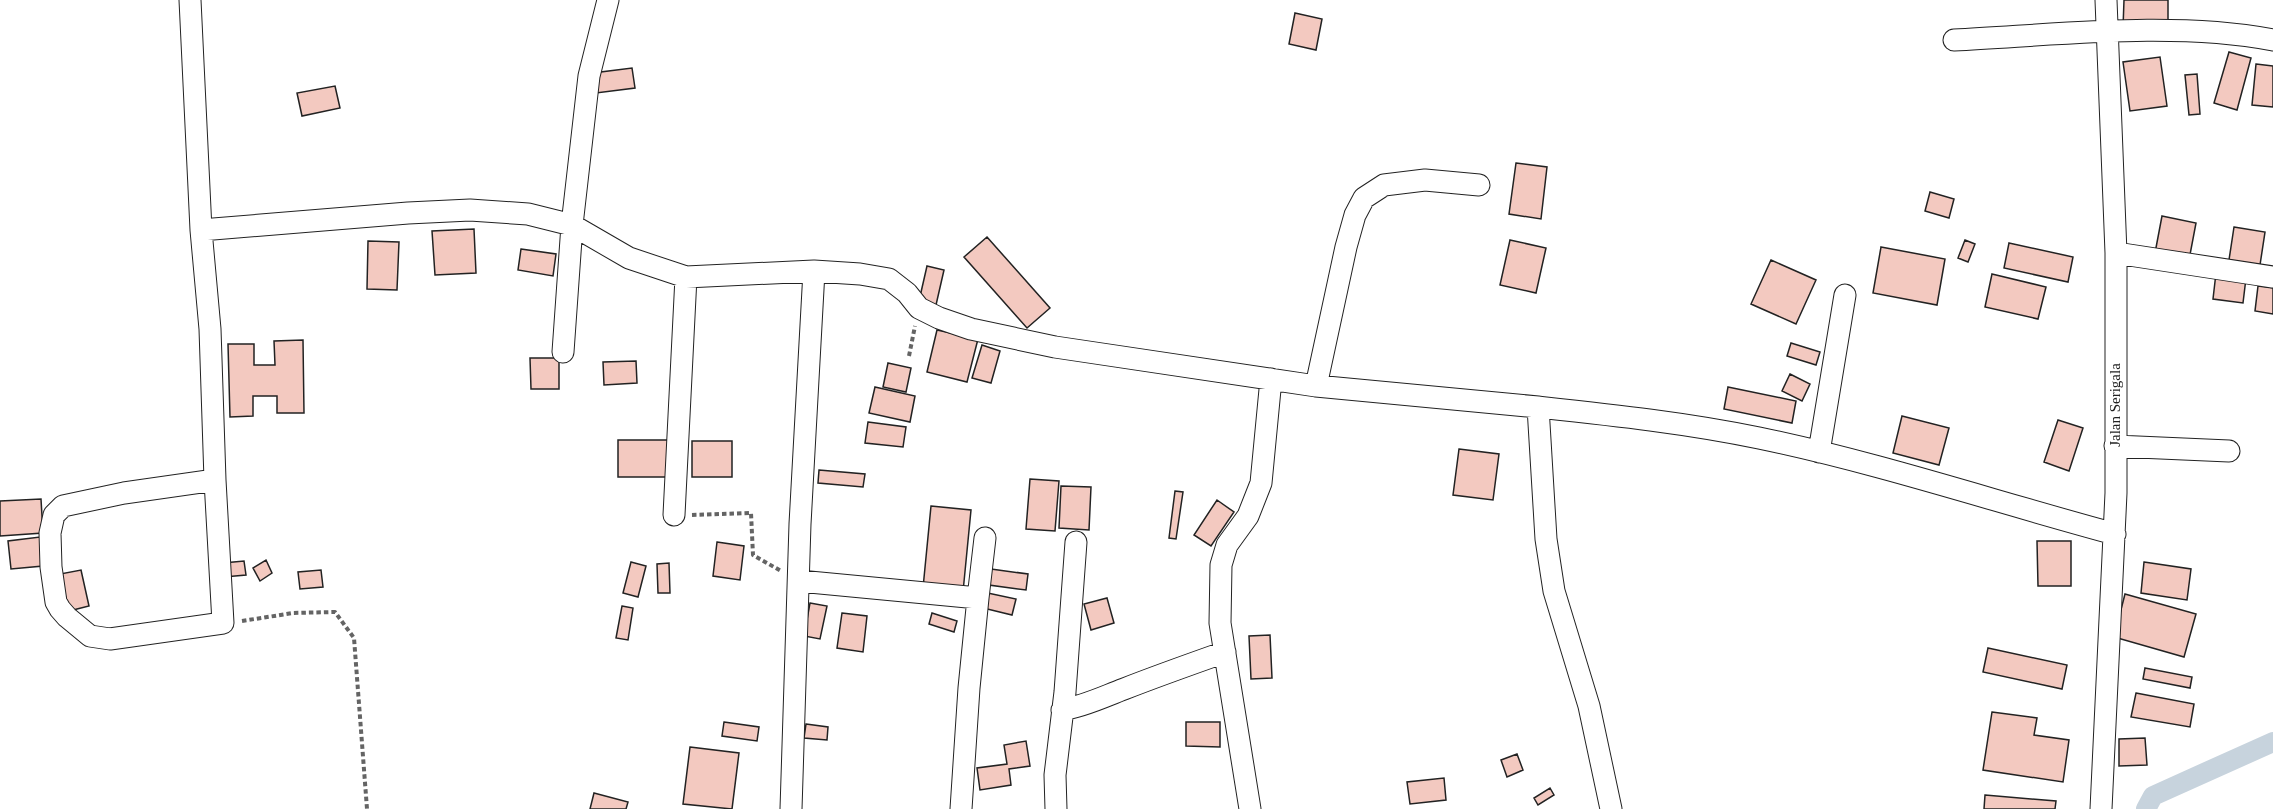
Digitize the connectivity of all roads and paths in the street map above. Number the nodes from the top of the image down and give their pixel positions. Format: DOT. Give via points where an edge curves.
graph roads {
  1 [pos="190,0"];
  2 [pos="608,0"];
  3 [pos="2106,0"];
  4 [pos="2108,32"];
  5 [pos="1954,40"];
  6 [pos="2273,40"];
  7 [pos="1479,185"];
  8 [pos="572,225"];
  9 [pos="201,230"];
  10 [pos="2116,253"];
  11 [pos="814,271"];
  12 [pos="686,277"];
  13 [pos="2273,277"];
  14 [pos="1845,295"];
  15 [pos="919,308"];
  16 [pos="563,352"];
  17 [pos="909,356"];
  18 [pos="1271,380"];
  19 [pos="1316,386"];
  20 [pos="1538,407"];
  21 [pos="2115,446"];
  22 [pos="2229,451"];
  23 [pos="1818,452"];
  24 [pos="215,480"];
  25 [pos="674,515"];
  26 [pos="2115,534"];
  27 [pos="985,538"];
  28 [pos="1076,542"];
  29 [pos="799,581"];
  30 [pos="978,597"];
  31 [pos="223,623"];
  32 [pos="1225,652"];
  33 [pos="1062,710"];
  34 [pos="367,809"];
  35 [pos="791,809"];
  36 [pos="961,809"];
  37 [pos="1056,809"];
  38 [pos="1250,809"];
  39 [pos="1611,809"];
  40 [pos="2101,809"];
  1 -- 9 [label="street"];
  2 -- 8 [label="street" via="588,76"];
  3 -- 4 [label="street, Jalan Serigala"];
  4 -- 5 [label="street"];
  4 -- 6 [label="street" via="2218,31"];
  4 -- 10 [label="street, Jalan Serigala"];
  7 -- 19 [label="street" via="1425,180 1384,185 1364,198 1346,247"];
  8 -- 9 [label="street" via="528,214 470,210"];
  8 -- 12 [label="street" via="629,258"];
  8 -- 16 [label="street"];
  9 -- 24 [label="street" via="210,329"];
  10 -- 13 [label="street"];
  10 -- 21 [label="street, Jalan Serigala"];
  11 -- 12 [label="street"];
  11 -- 15 [label="street" via="889,279"];
  11 -- 29 [label="street"];
  12 -- 25 [label="street"];
  14 -- 23 [label="street"];
  15 -- 17 [label="path"];
  15 -- 18 [label="street" via="971,329 1056,347"];
  18 -- 19 [label="street"];
  18 -- 32 [label="street" via="1261,483 1248,516 1227,545 1221,565 1220,623"];
  19 -- 20 [label="street"];
  20 -- 23 [label="street" via="1757,438"];
  20 -- 39 [label="street" via="1546,539 1554,591 1589,706"];
  21 -- 22 [label="street"];
  21 -- 26 [label="street, Jalan Serigala"];
  23 -- 26 [label="street"];
  24 -- 31 [label="street"];
  24 -- 31 [label="street" via="63,506 54,515 50,533 51,567 56,602 90,636 110,639"];
  25 -- 29 [label="path" via="752,513 753,555"];
  26 -- 40 [label="street, Jalan Serigala"];
  27 -- 30 [label="street"];
  28 -- 33 [label="street"];
  29 -- 30 [label="street"];
  29 -- 35 [label="street"];
  30 -- 36 [label="street"];
  31 -- 34 [label="path" via="293,613 334,612 354,638"];
  32 -- 33 [label="street"];
  32 -- 38 [label="street"];
  33 -- 37 [label="street" via="1055,775"];
}
